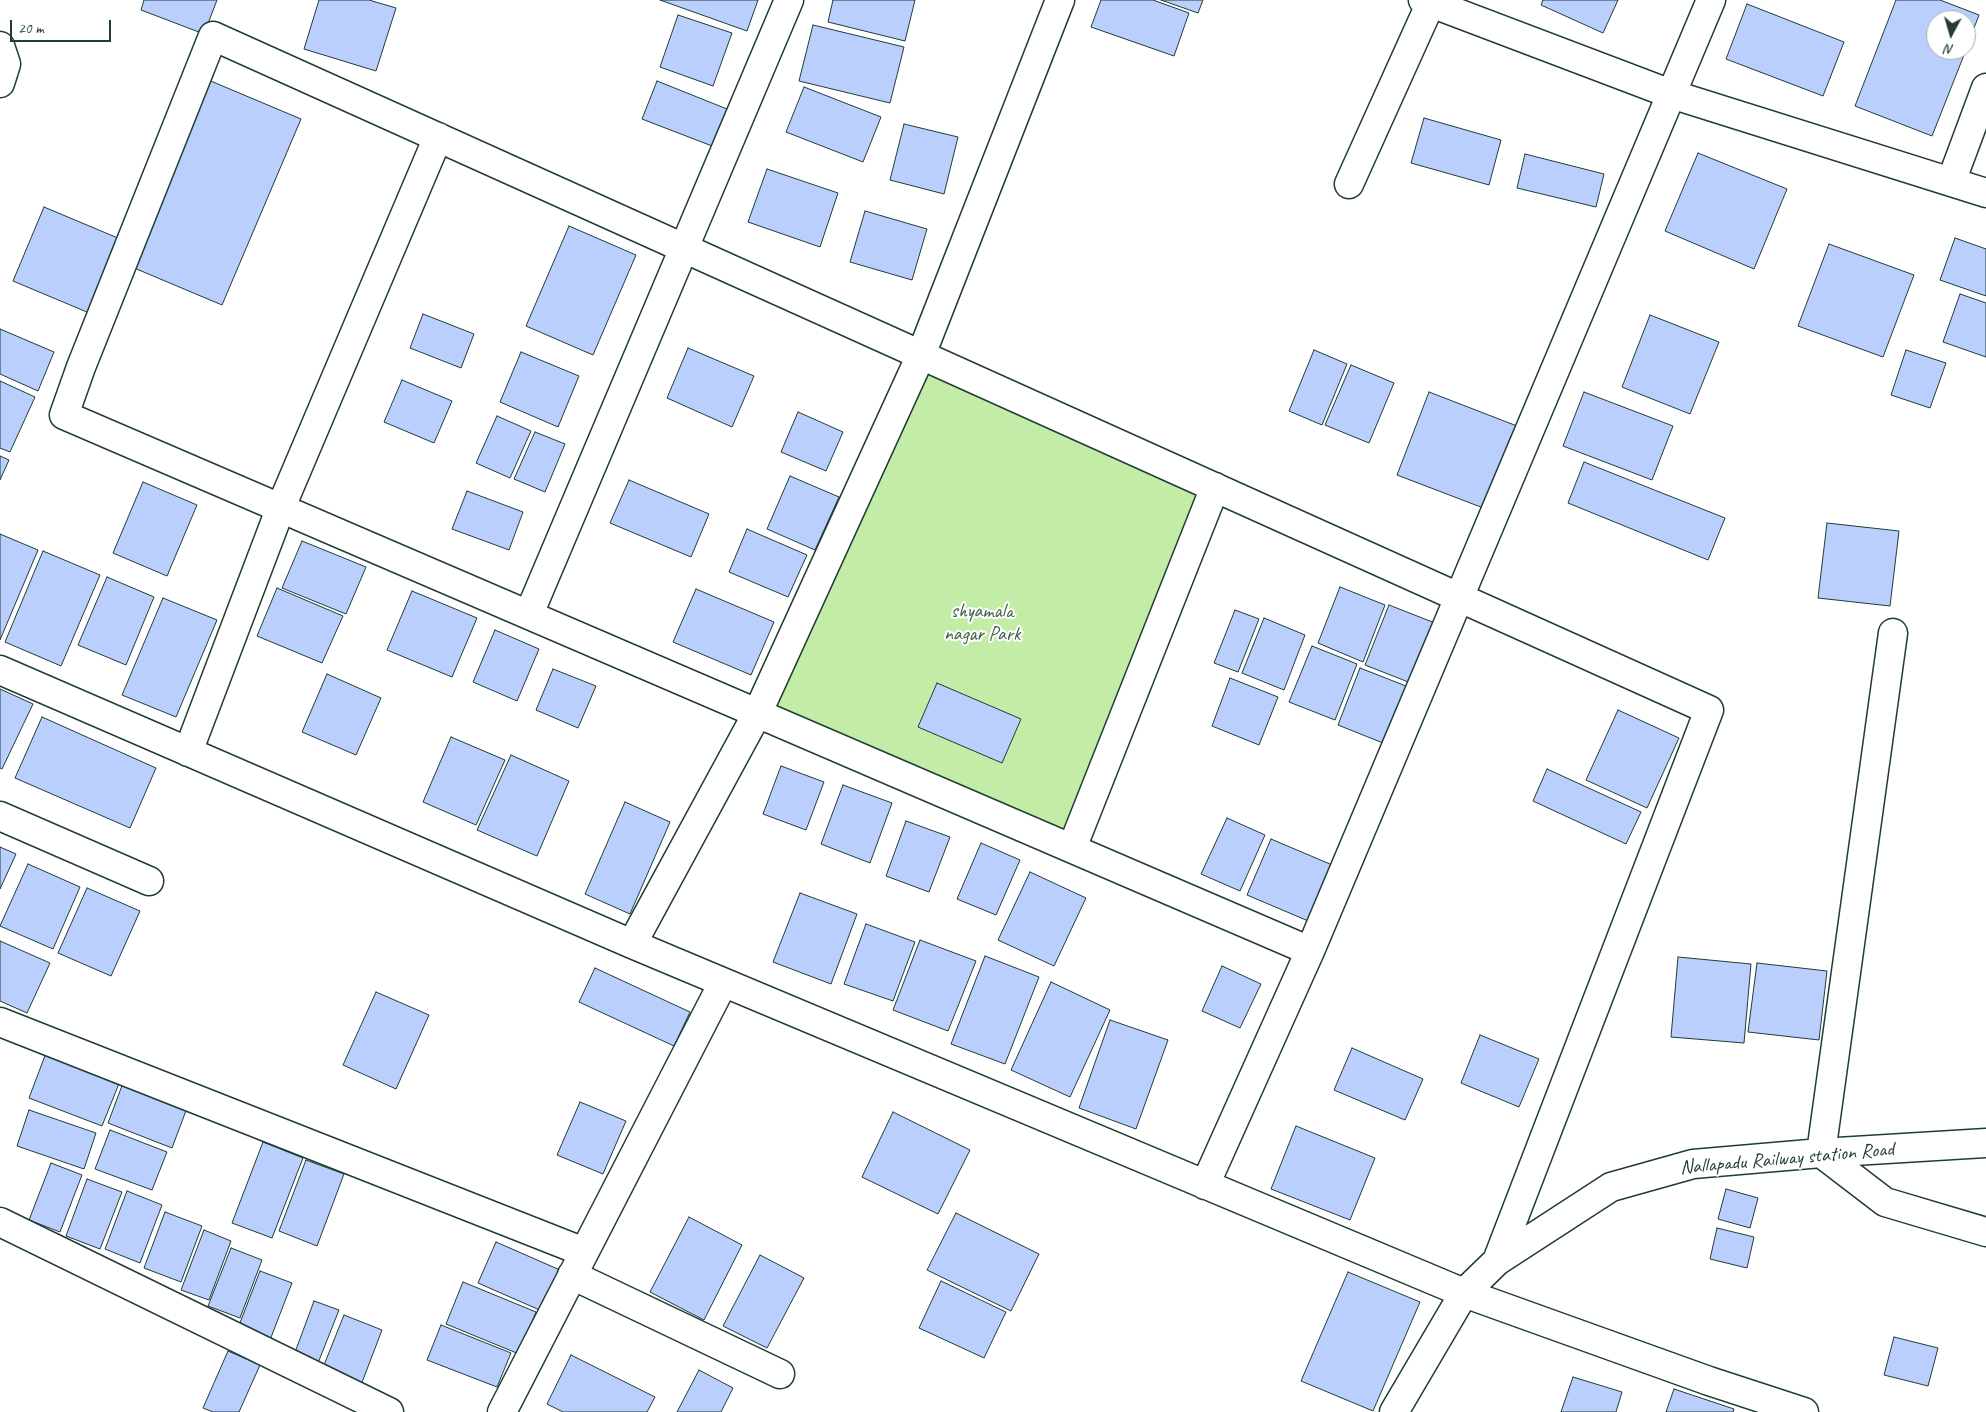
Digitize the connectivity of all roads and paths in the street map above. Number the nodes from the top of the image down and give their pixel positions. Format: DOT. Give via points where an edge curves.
graph roads {
  1 [pos="789,0"];
  2 [pos="1060,0"];
  3 [pos="1711,0"];
  4 [pos="1428,1"];
  5 [pos="0,46"];
  6 [pos="0,83"];
  7 [pos="1986,88"];
  8 [pos="1671,94"];
  9 [pos="438,137"];
  10 [pos="1951,182"];
  11 [pos="1349,184"];
  12 [pos="1986,194"];
  13 [pos="684,248"];
  14 [pos="921,354"];
  15 [pos="1215,487"];
  16 [pos="280,507"];
  17 [pos="1459,597"];
  18 [pos="529,614"];
  19 [pos="1893,633"];
  20 [pos="0,670"];
  21 [pos="758,712"];
  22 [pos="188,752"];
  23 [pos="0,816"];
  24 [pos="1072,848"];
  25 [pos="149,881"];
  26 [pos="632,944"];
  27 [pos="1310,951"];
  28 [pos="723,983"];
  29 [pos="0,1022"];
  30 [pos="1986,1143"];
  31 [pos="1822,1153"];
  32 [pos="1205,1185"];
  33 [pos="0,1222"];
  34 [pos="1986,1232"];
  35 [pos="1497,1260"];
  36 [pos="578,1264"];
  37 [pos="1464,1293"];
  38 [pos="780,1374"];
  39 [pos="389,1412"];
  40 [pos="502,1412"];
  41 [pos="1394,1412"];
  42 [pos="1804,1412"];
  1 -- 13 [label="street"];
  2 -- 14 [label="street"];
  3 -- 8 [label="street"];
  4 -- 8 [label="street"];
  4 -- 11 [label="street"];
  5 -- 6 [label="street" via="6,64"];
  7 -- 10 [label="street"];
  8 -- 10 [label="street"];
  8 -- 17 [label="street"];
  9 -- 13 [label="street"];
  9 -- 16 [label="street"];
  9 -- 16 [label="street" via="213,36 64,415"];
  10 -- 12 [label="street"];
  13 -- 14 [label="street"];
  13 -- 18 [label="street"];
  14 -- 15 [label="street"];
  14 -- 21 [label="street"];
  15 -- 17 [label="street"];
  15 -- 24 [label="street"];
  16 -- 18 [label="street"];
  16 -- 22 [label="street"];
  17 -- 27 [label="street"];
  17 -- 35 [label="street" via="1709,710"];
  18 -- 21 [label="street"];
  19 -- 31 [label="street"];
  20 -- 22 [label="street"];
  21 -- 24 [label="street"];
  21 -- 26 [label="street"];
  22 -- 26 [label="street"];
  23 -- 25 [label="street"];
  24 -- 27 [label="street"];
  26 -- 28 [label="street"];
  27 -- 32 [label="street"];
  28 -- 32 [label="street"];
  28 -- 36 [label="street"];
  29 -- 36 [label="street"];
  30 -- 31 [label="street, Nallapadu Railway station Road"];
  31 -- 34 [label="street" via="1885,1202"];
  31 -- 35 [label="street, Nallapadu Railway station Road" via="1693,1164 1611,1187"];
  32 -- 37 [label="street"];
  33 -- 39 [label="street"];
  35 -- 37 [label="street, Nallapadu Railway station Road"];
  36 -- 38 [label="street"];
  36 -- 40 [label="street"];
  37 -- 41 [label="street, Nallapadu Railway station Road"];
  37 -- 42 [label="street"];
}
